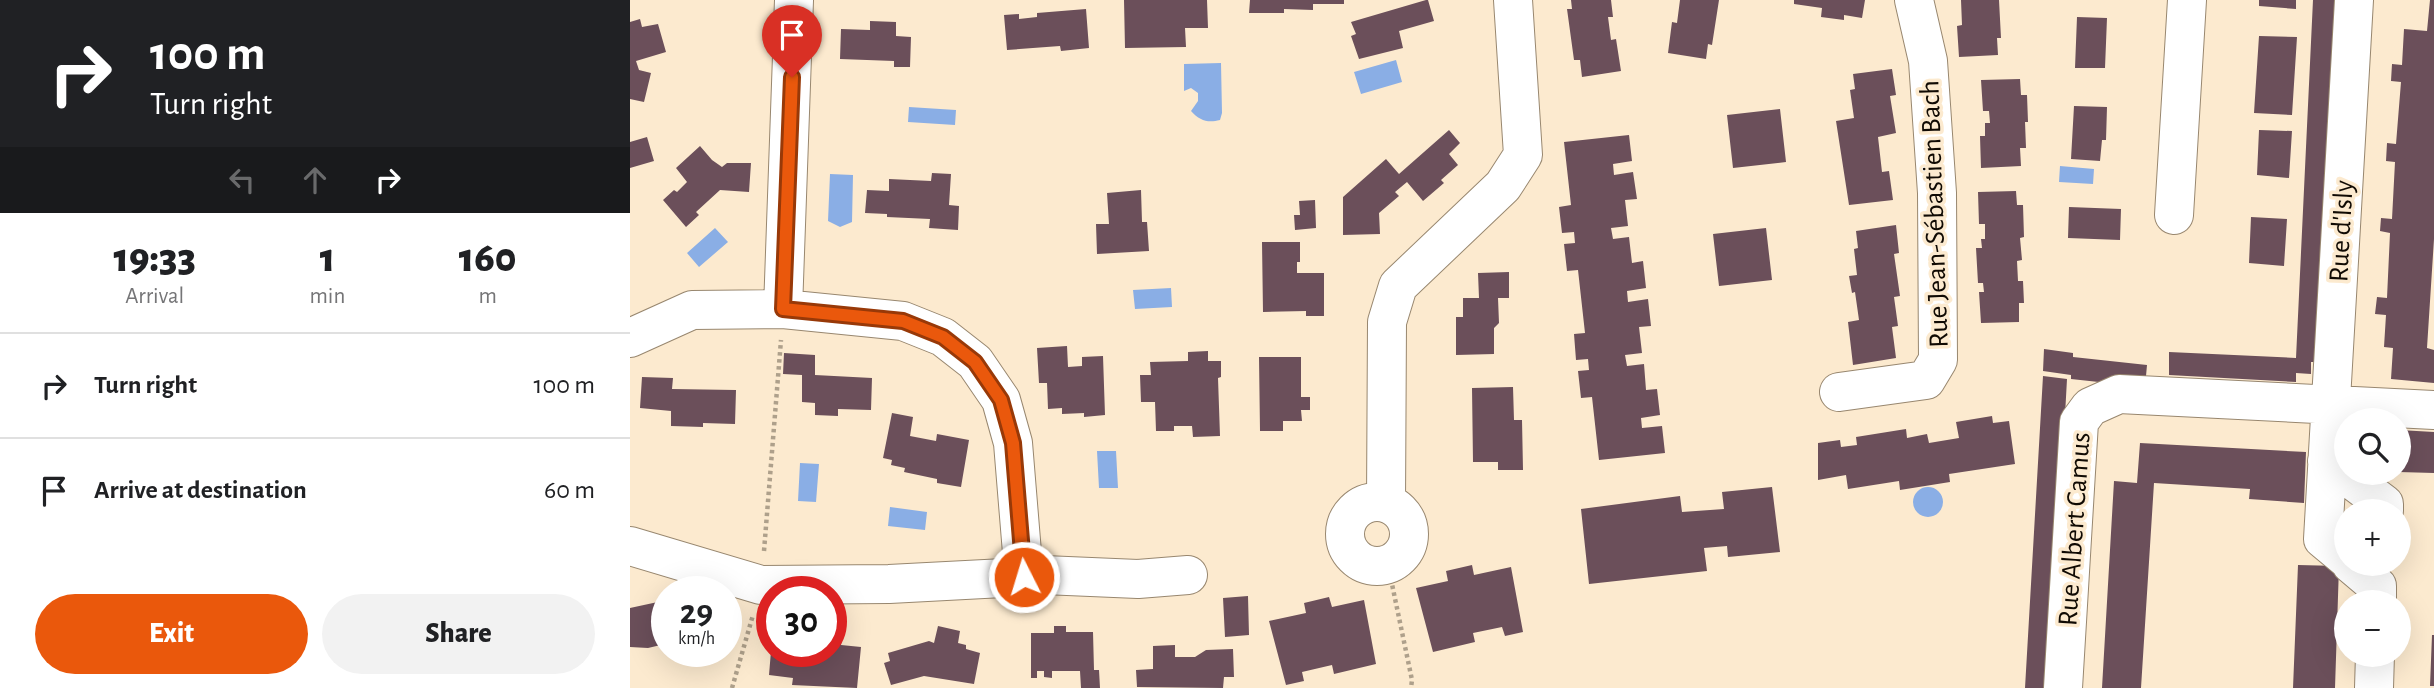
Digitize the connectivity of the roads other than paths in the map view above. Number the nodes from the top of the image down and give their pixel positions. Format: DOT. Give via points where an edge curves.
graph roads {
  1 [pos="794,0"];
  2 [pos="1513,0"];
  3 [pos="1914,0"];
  4 [pos="2187,0"];
  5 [pos="2354,0"];
  6 [pos="2174,215"];
  7 [pos="783,309"];
  8 [pos="630,338"];
  9 [pos="1839,392"];
  10 [pos="2330,405"];
  11 [pos="2434,410"];
  12 [pos="2327,461"];
  13 [pos="2377,499"];
  14 [pos="630,546"];
  15 [pos="2334,548"];
  16 [pos="1388,565"];
  17 [pos="1188,575"];
  18 [pos="1024,577"];
  19 [pos="2375,667"];
  20 [pos="2063,688"];
  21 [pos="2374,688"];
  1 -- 7 [label="street"];
  2 -- 16 [label="street" via="1522,155 1503,186 1398,286 1387,322 1386,502 1403,514 1410,533 1404,552"];
  3 -- 9 [label="street, Rue Jean-Sébastien Bach" via="1928,61 1937,193 1938,360 1926,380"];
  4 -- 6 [label="street"];
  5 -- 10 [label="street, Rue d'Isly"];
  7 -- 8 [label="street" via="692,310"];
  7 -- 18 [label="street" via="903,321 943,337 975,362 1001,400 1013,443"];
  10 -- 11 [label="street, Rue Albert Camus"];
  10 -- 12 [label="street, Rue d'Isly"];
  10 -- 20 [label="street, Rue Albert Camus" via="2119,394 2090,407 2079,422"];
  12 -- 13 [label="street"];
  12 -- 15 [label="street, Rue d'Isly" via="2323,539"];
  14 -- 18 [label="street" via="761,585"];
  17 -- 18 [label="street"];
  19 -- 21 [label="street"];
}
